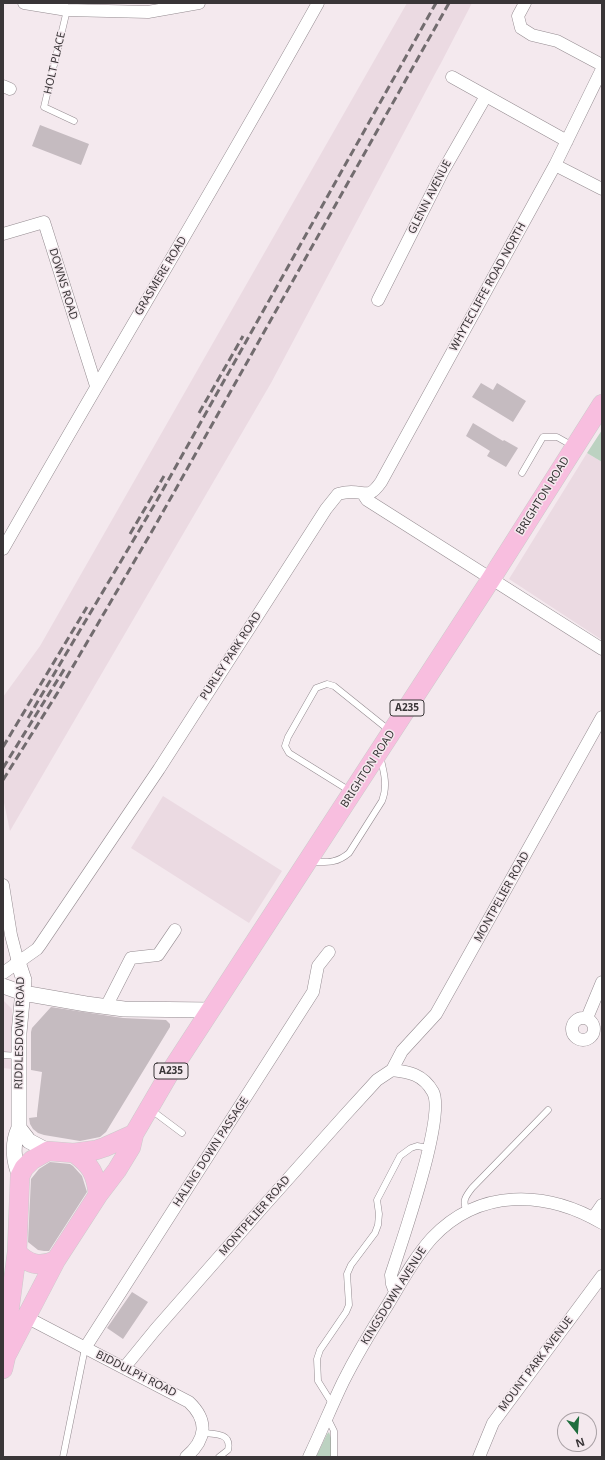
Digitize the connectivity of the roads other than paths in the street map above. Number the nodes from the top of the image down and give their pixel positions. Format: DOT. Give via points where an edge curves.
graph roads {
  1 [pos="24,3"];
  2 [pos="199,3"];
  3 [pos="318,3"];
  4 [pos="525,3"];
  5 [pos="68,7"];
  6 [pos="602,65"];
  7 [pos="602,69"];
  8 [pos="452,77"];
  9 [pos="486,96"];
  10 [pos="74,121"];
  11 [pos="567,141"];
  12 [pos="555,165"];
  13 [pos="602,189"];
  14 [pos="3,234"];
  15 [pos="378,300"];
  16 [pos="96,386"];
  17 [pos="602,404"];
  18 [pos="575,447"];
  19 [pos="522,473"];
  20 [pos="363,494"];
  21 [pos="3,549"];
  22 [pos="491,579"];
  23 [pos="602,649"];
  24 [pos="602,717"];
  25 [pos="392,732"];
  26 [pos="379,751"];
  27 [pos="352,793"];
  28 [pos="307,862"];
  29 [pos="3,885"];
  30 [pos="175,930"];
  31 [pos="329,952"];
  32 [pos="18,962"];
  33 [pos="3,973"];
  34 [pos="602,982"];
  35 [pos="3,986"];
  36 [pos="23,993"];
  37 [pos="106,1007"];
  38 [pos="210,1010"];
  39 [pos="587,1018"];
  40 [pos="3,1055"];
  41 [pos="19,1056"];
  42 [pos="392,1070"];
  43 [pos="149,1108"];
  44 [pos="548,1110"];
  45 [pos="19,1128"];
  46 [pos="182,1133"];
  47 [pos="134,1134"];
  48 [pos="429,1148"];
  49 [pos="48,1151"];
  50 [pos="74,1153"];
  51 [pos="20,1176"];
  52 [pos="98,1195"];
  53 [pos="602,1205"];
  54 [pos="467,1212"];
  55 [pos="598,1220"];
  56 [pos="56,1260"];
  57 [pos="14,1261"];
  58 [pos="602,1276"];
  59 [pos="395,1292"];
  60 [pos="7,1295"];
  61 [pos="26,1317"];
  62 [pos="85,1348"];
  63 [pos="4,1362"];
  64 [pos="124,1368"];
  65 [pos="332,1405"];
  66 [pos="327,1417"];
  67 [pos="203,1433"];
  68 [pos="63,1457"];
  69 [pos="186,1457"];
  70 [pos="219,1457"];
  71 [pos="309,1457"];
  72 [pos="334,1457"];
  73 [pos="479,1457"];
  1 -- 5 [label="street"];
  2 -- 5 [label="street" via="148,12"];
  3 -- 16 [label="street, GRASMERE ROAD" via="221,175"];
  4 -- 6 [label="street" via="518,16 521,28 532,35 557,41"];
  5 -- 10 [label="lane, HOLT PLACE" via="44,107"];
  7 -- 11 [label="street, WHYTECLIFFE ROAD NORTH"];
  8 -- 9 [label="street"];
  9 -- 11 [label="street"];
  9 -- 15 [label="street, GLENN AVENUE" via="443,170"];
  11 -- 12 [label="street, WHYTECLIFFE ROAD NORTH"];
  12 -- 13 [label="street"];
  12 -- 20 [label="street, WHYTECLIFFE ROAD NORTH" via="381,482 376,490"];
  14 -- 16 [label="street, DOWNS ROAD" via="44,222"];
  16 -- 21 [label="street, GRASMERE ROAD"];
  17 -- 18 [label="main road, BRIGHTON ROAD / A235"];
  18 -- 19 [label="lane" via="557,436 543,438"];
  18 -- 22 [label="main road, BRIGHTON ROAD / A235"];
  20 -- 22 [label="street" via="367,500"];
  20 -- 32 [label="street, PURLEY PARK ROAD" via="338,494 326,509 159,769 40,945"];
  22 -- 23 [label="street"];
  22 -- 25 [label="main road, BRIGHTON ROAD / A235"];
  24 -- 42 [label="street, MONTPELIER ROAD" via="436,1014 402,1052"];
  25 -- 26 [label="main road, BRIGHTON ROAD / A235"];
  25 -- 27 [label="lane" via="334,686 327,684 316,688 285,746 289,753"];
  26 -- 27 [label="main road, BRIGHTON ROAD / A235"];
  26 -- 28 [label="lane" via="386,782 385,795 349,853 336,861"];
  27 -- 28 [label="main road, BRIGHTON ROAD / A235"];
  28 -- 38 [label="main road, BRIGHTON ROAD / A235"];
  29 -- 32 [label="street, RIDDLESDOWN ROAD"];
  30 -- 37 [label="street" via="158,955 131,958"];
  31 -- 62 [label="street, HALING DOWN PASSAGE" via="318,966 313,992"];
  32 -- 33 [label="street, RIDDLESDOWN ROAD"];
  32 -- 36 [label="street, RIDDLESDOWN ROAD" via="24,980"];
  34 -- 39 [label="street"];
  35 -- 36 [label="street"];
  36 -- 37 [label="street"];
  36 -- 41 [label="street, RIDDLESDOWN ROAD"];
  37 -- 38 [label="street"];
  38 -- 43 [label="main road, BRIGHTON ROAD / A235"];
  40 -- 41 [label="lane"];
  41 -- 45 [label="street, RIDDLESDOWN ROAD"];
  42 -- 48 [label="street" via="418,1076 433,1092 436,1109"];
  42 -- 64 [label="street, MONTPELIER ROAD" via="377,1080 345,1115"];
  43 -- 46 [label="lane"];
  43 -- 47 [label="main road, BRIGHTON ROAD / A235"];
  44 -- 54 [label="lane" via="472,1188 464,1199"];
  45 -- 49 [label="street" via="29,1141"];
  45 -- 51 [label="street, RIDDLESDOWN ROAD" via="15,1139 15,1165"];
  47 -- 50 [label="main road" via="106,1147"];
  47 -- 52 [label="main road, BRIGHTON ROAD" via="131,1147"];
  48 -- 59 [label="street" via="391,1275"];
  48 -- 65 [label="lane" via="417,1146 400,1156 377,1200 379,1214 375,1233 351,1264 347,1274 349,1305 317,1358 318,1381"];
  49 -- 50 [label="main road"];
  49 -- 51 [label="main road" via="32,1160"];
  50 -- 52 [label="main road" via="86,1162 94,1174"];
  51 -- 57 [label="main road"];
  52 -- 56 [label="main road, BRIGHTON ROAD"];
  53 -- 55 [label="street"];
  54 -- 55 [label="street, KINGSDOWN AVENUE" via="499,1202 536,1199 570,1207"];
  54 -- 59 [label="street, KINGSDOWN AVENUE" via="448,1224 432,1239"];
  56 -- 57 [label="main road" via="45,1264 35,1264 24,1259"];
  56 -- 61 [label="main road, BRIGHTON ROAD"];
  57 -- 60 [label="main road"];
  58 -- 73 [label="street, MOUNT PARK AVENUE" via="493,1423"];
  59 -- 65 [label="street, KINGSDOWN AVENUE"];
  60 -- 63 [label="main road"];
  61 -- 62 [label="street, BIDDULPH ROAD"];
  61 -- 63 [label="main road, BRIGHTON ROAD"];
  62 -- 64 [label="street, BIDDULPH ROAD"];
  62 -- 68 [label="lane"];
  64 -- 67 [label="street, BIDDULPH ROAD" via="189,1402 199,1414"];
  65 -- 66 [label="street, KINGSDOWN AVENUE"];
  66 -- 71 [label="street, KINGSDOWN AVENUE"];
  66 -- 72 [label="lane" via="334,1431"];
  67 -- 69 [label="street" via="197,1447"];
  67 -- 70 [label="lane" via="226,1438 228,1450"];
}
